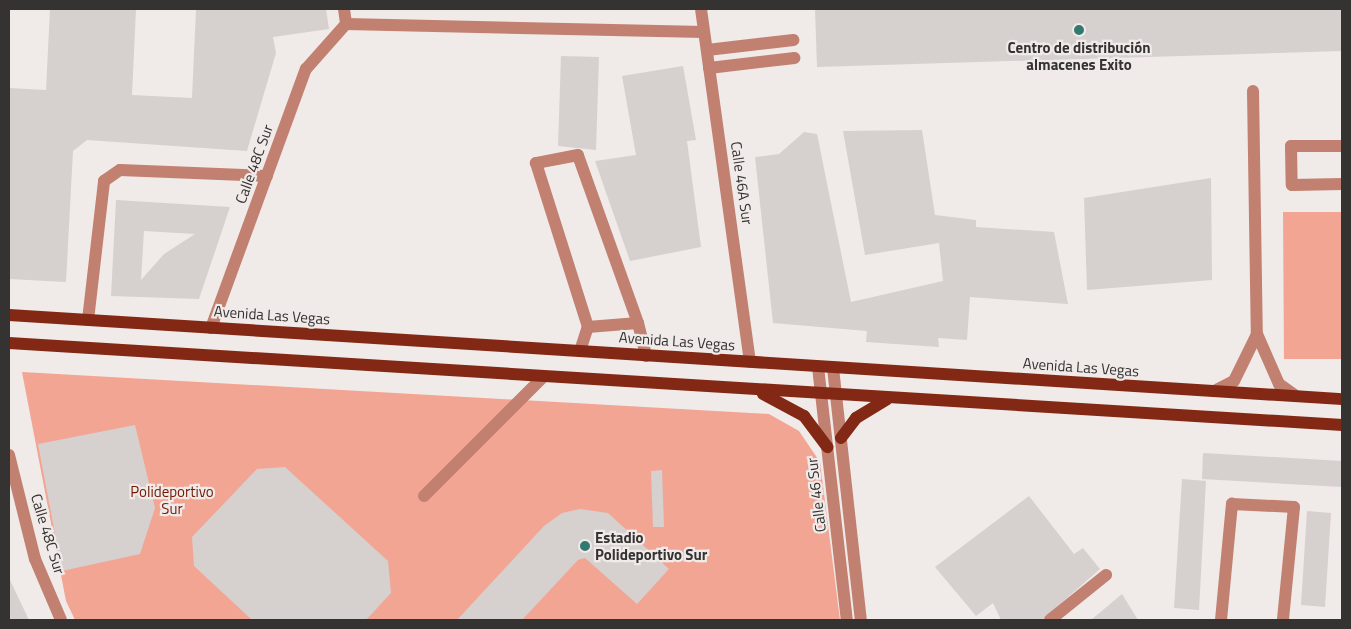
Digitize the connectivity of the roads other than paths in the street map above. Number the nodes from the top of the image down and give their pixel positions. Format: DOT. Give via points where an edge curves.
graph roads {
  1 [pos="344,9"];
  2 [pos="701,9"];
  3 [pos="346,24"];
  4 [pos="704,32"];
  5 [pos="793,40"];
  6 [pos="707,50"];
  7 [pos="794,58"];
  8 [pos="710,68"];
  9 [pos="1253,92"];
  10 [pos="1342,146"];
  11 [pos="266,176"];
  12 [pos="1342,184"];
  13 [pos="9,314"];
  14 [pos="88,320"];
  15 [pos="638,323"];
  16 [pos="588,327"];
  17 [pos="211,328"];
  18 [pos="1257,334"];
  19 [pos="9,343"];
  20 [pos="580,351"];
  21 [pos="646,356"];
  22 [pos="750,362"];
  23 [pos="818,367"];
  24 [pos="834,368"];
  25 [pos="543,377"];
  26 [pos="754,390"];
  27 [pos="1214,391"];
  28 [pos="821,394"];
  29 [pos="836,395"];
  30 [pos="1296,396"];
  31 [pos="892,399"];
  32 [pos="1342,399"];
  33 [pos="1342,425"];
  34 [pos="841,438"];
  35 [pos="827,447"];
  36 [pos="9,455"];
  37 [pos="424,496"];
  38 [pos="1106,575"];
  39 [pos="61,620"];
  40 [pos="846,620"];
  41 [pos="861,620"];
  42 [pos="1050,620"];
  43 [pos="1221,620"];
  44 [pos="1283,620"];
  1 -- 3 [label="street"];
  2 -- 4 [label="street, Calle 46A Sur"];
  3 -- 4 [label="street"];
  3 -- 11 [label="street, Calle 48C Sur" via="306,69"];
  4 -- 6 [label="street, Calle 46A Sur"];
  5 -- 6 [label="street"];
  6 -- 8 [label="street, Calle 46A Sur"];
  7 -- 8 [label="street"];
  8 -- 22 [label="street, Calle 46A Sur"];
  9 -- 18 [label="street"];
  10 -- 12 [label="street" via="1291,146 1292,185"];
  11 -- 14 [label="street" via="120,170 104,181"];
  11 -- 17 [label="street, Calle 48C Sur"];
  13 -- 14 [label="main road, Avenida Las Vegas"];
  14 -- 17 [label="main road, Avenida Las Vegas"];
  15 -- 16 [label="street"];
  15 -- 16 [label="street" via="578,155 536,163"];
  15 -- 21 [label="street"];
  16 -- 20 [label="street"];
  17 -- 20 [label="main road, Avenida Las Vegas"];
  18 -- 27 [label="street" via="1234,381"];
  18 -- 30 [label="street" via="1279,384"];
  19 -- 25 [label="main road"];
  20 -- 21 [label="main road, Avenida Las Vegas"];
  21 -- 22 [label="main road, Avenida Las Vegas"];
  22 -- 23 [label="main road, Avenida Las Vegas"];
  23 -- 24 [label="main road, Avenida Las Vegas"];
  23 -- 28 [label="street, Calle 46 Sur"];
  24 -- 27 [label="main road, Avenida Las Vegas"];
  24 -- 29 [label="street, Calle 46 Sur"];
  25 -- 26 [label="main road"];
  25 -- 37 [label="street"];
  26 -- 28 [label="main road"];
  26 -- 35 [label="main road" via="804,416"];
  27 -- 30 [label="main road, Avenida Las Vegas"];
  28 -- 29 [label="main road"];
  28 -- 35 [label="street, Calle 46 Sur"];
  29 -- 31 [label="main road"];
  29 -- 34 [label="street, Calle 46 Sur"];
  30 -- 32 [label="main road, Avenida Las Vegas"];
  31 -- 33 [label="main road"];
  31 -- 34 [label="main road" via="867,409"];
  34 -- 41 [label="street, Calle 46 Sur"];
  35 -- 40 [label="street, Calle 46 Sur"];
  36 -- 39 [label="street, Calle 48C Sur" via="35,559"];
  38 -- 42 [label="street"];
  43 -- 44 [label="street" via="1232,504 1294,507"];
}
